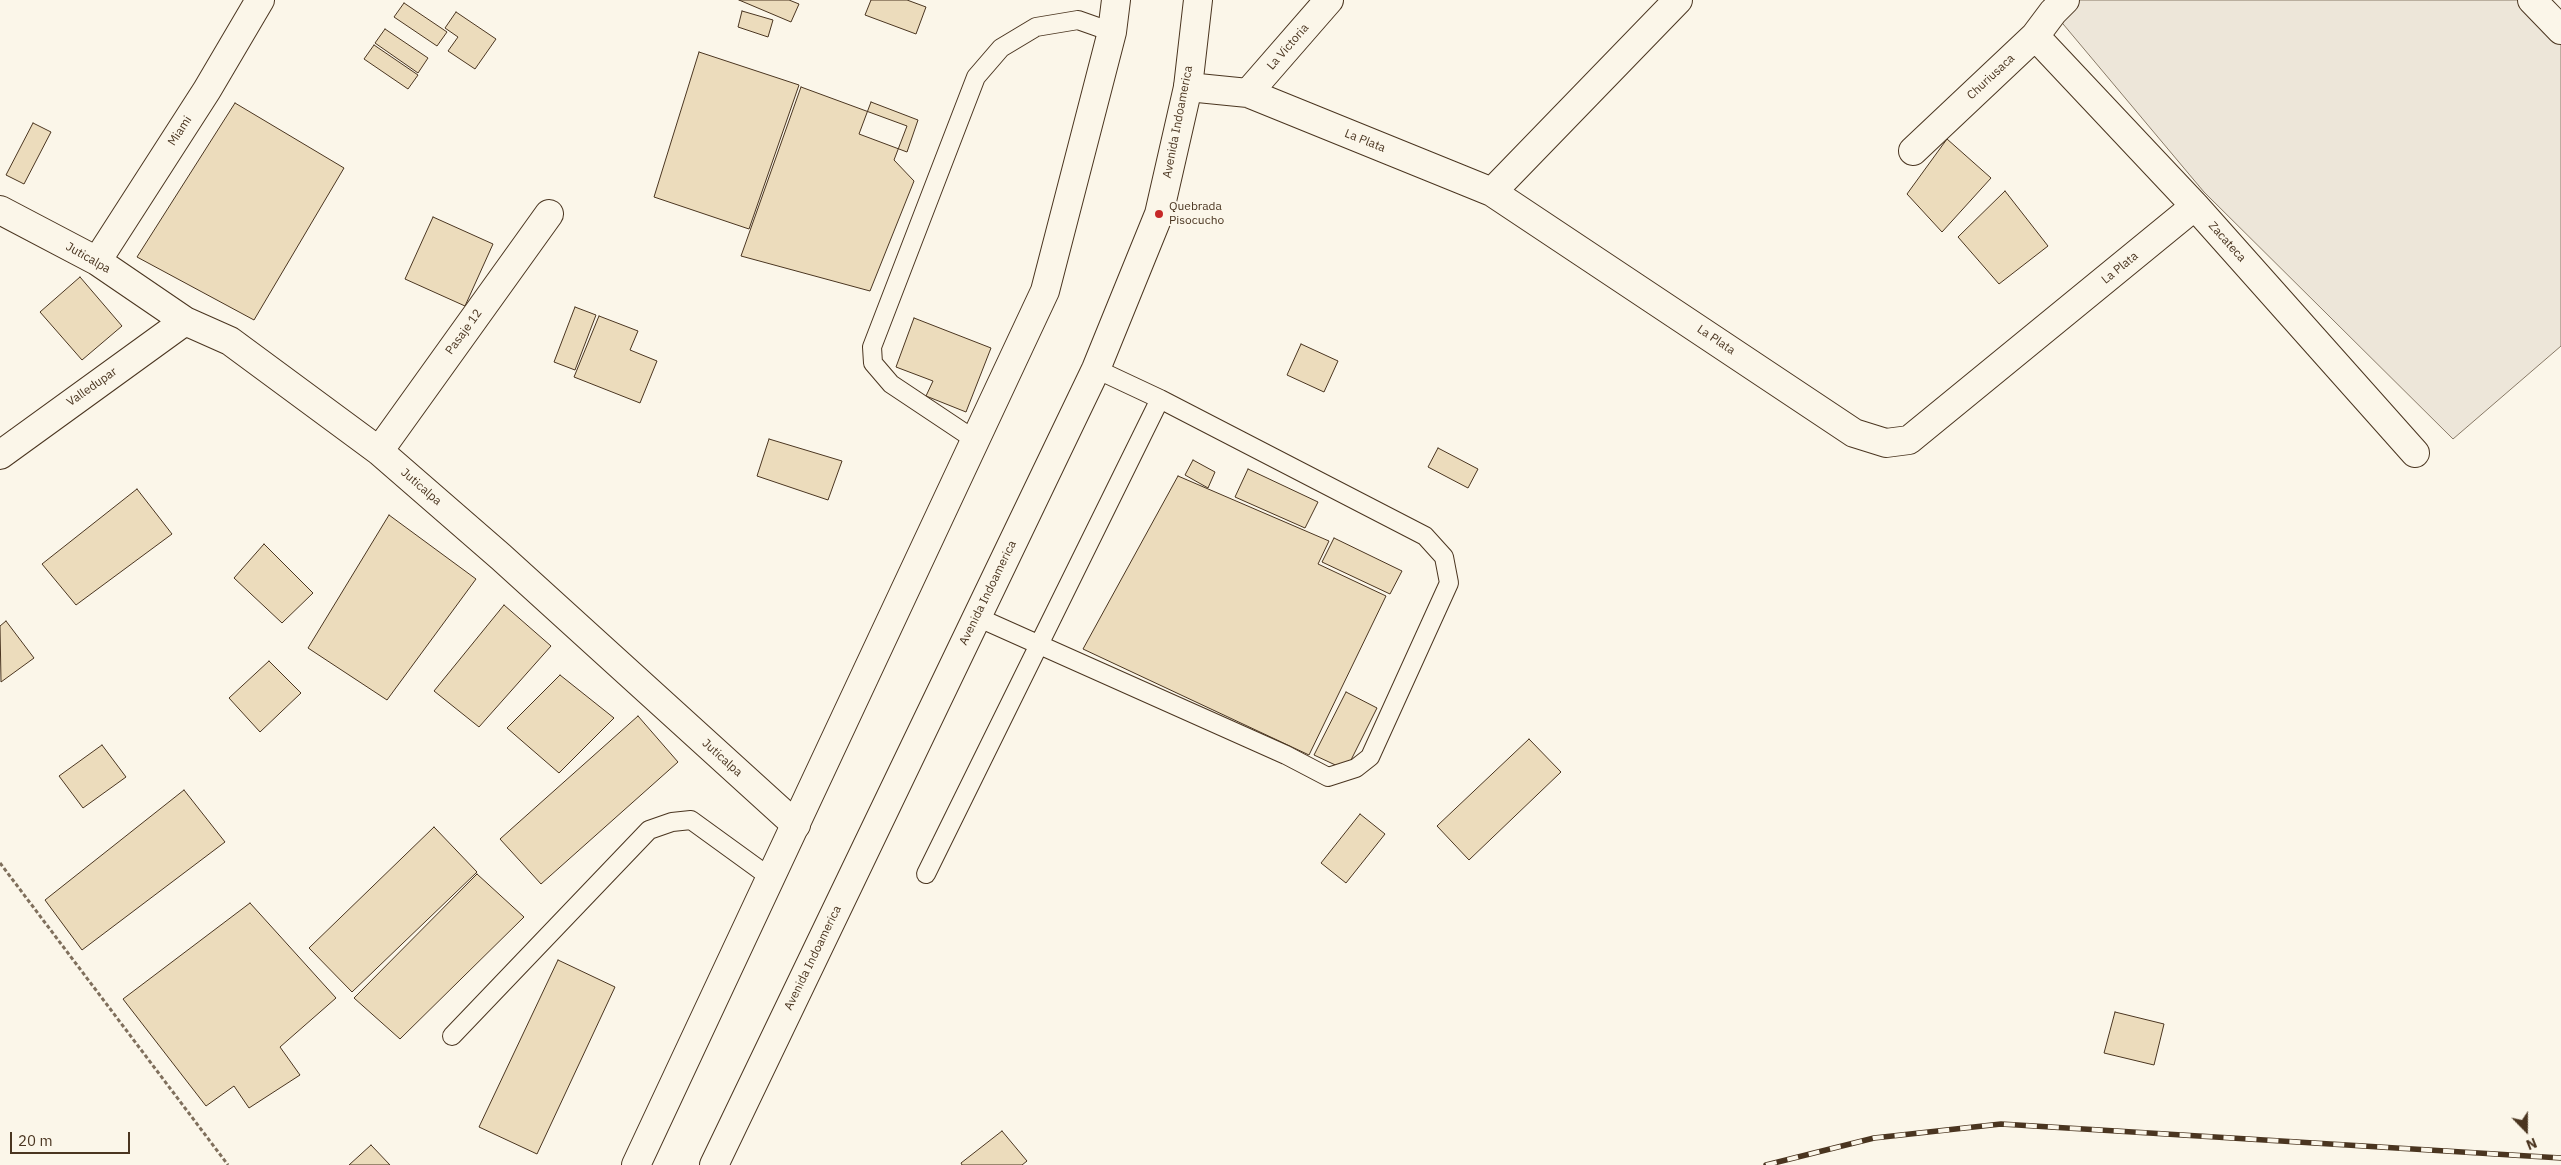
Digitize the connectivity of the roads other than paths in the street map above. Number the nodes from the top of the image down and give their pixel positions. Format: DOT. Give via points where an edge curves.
graph roads {
  1 [pos="260,0"];
  2 [pos="1116,0"];
  3 [pos="1198,0"];
  4 [pos="1328,0"];
  5 [pos="1678,0"];
  6 [pos="2065,0"];
  7 [pos="2532,0"];
  8 [pos="2561,30"];
  9 [pos="1112,32"];
  10 [pos="2035,36"];
  11 [pos="1188,87"];
  12 [pos="1248,93"];
  13 [pos="1913,151"];
  14 [pos="1492,192"];
  15 [pos="2195,206"];
  16 [pos="0,210"];
  17 [pos="549,214"];
  18 [pos="97,261"];
  19 [pos="185,321"];
  20 [pos="1096,369"];
  21 [pos="1160,399"];
  22 [pos="975,440"];
  23 [pos="379,451"];
  24 [pos="2415,453"];
  25 [pos="0,455"];
  26 [pos="977,616"];
  27 [pos="1039,645"];
  28 [pos="796,825"];
  29 [pos="926,874"];
  30 [pos="771,878"];
  31 [pos="452,1036"];
  32 [pos="636,1165"];
  33 [pos="714,1165"];
  1 -- 18 [label="street, Miami" via="207,90"];
  2 -- 9 [label="street"];
  3 -- 11 [label="street, Avenida Indoamerica"];
  4 -- 12 [label="street, La Victoria"];
  5 -- 14 [label="street"];
  6 -- 10 [label="street, Churiusaca"];
  7 -- 8 [label="street"];
  9 -- 22 [label="street" via="1045,291"];
  9 -- 22 [label="lane" via="1078,20 1036,27 1001,48 976,77 872,347 873,363 891,384"];
  10 -- 13 [label="street, Churiusaca"];
  10 -- 15 [label="street, Zacateca"];
  11 -- 12 [label="street, La Plata"];
  11 -- 20 [label="street, Avenida Indoamerica" via="1159,214"];
  12 -- 14 [label="street, La Plata"];
  14 -- 15 [label="street, La Plata" via="1854,433 1886,443 1909,440"];
  15 -- 24 [label="street, Zacateca"];
  16 -- 18 [label="street, Juticalpa"];
  17 -- 23 [label="street, Pasaje 12"];
  18 -- 19 [label="street, Juticalpa"];
  19 -- 23 [label="street, Juticalpa" via="230,341"];
  19 -- 25 [label="street, Valledupar"];
  20 -- 21 [label="lane"];
  20 -- 26 [label="street, Avenida Indoamerica"];
  21 -- 27 [label="lane"];
  21 -- 27 [label="lane" via="1424,536 1444,557 1449,583 1370,757 1356,768 1328,777 1286,755"];
  22 -- 28 [label="street"];
  23 -- 28 [label="street, Juticalpa" via="501,557"];
  26 -- 27 [label="lane"];
  26 -- 33 [label="street, Avenida Indoamerica"];
  27 -- 29 [label="lane"];
  28 -- 30 [label="street"];
  30 -- 31 [label="lane" via="691,820 649,830"];
  30 -- 32 [label="street"];
}
